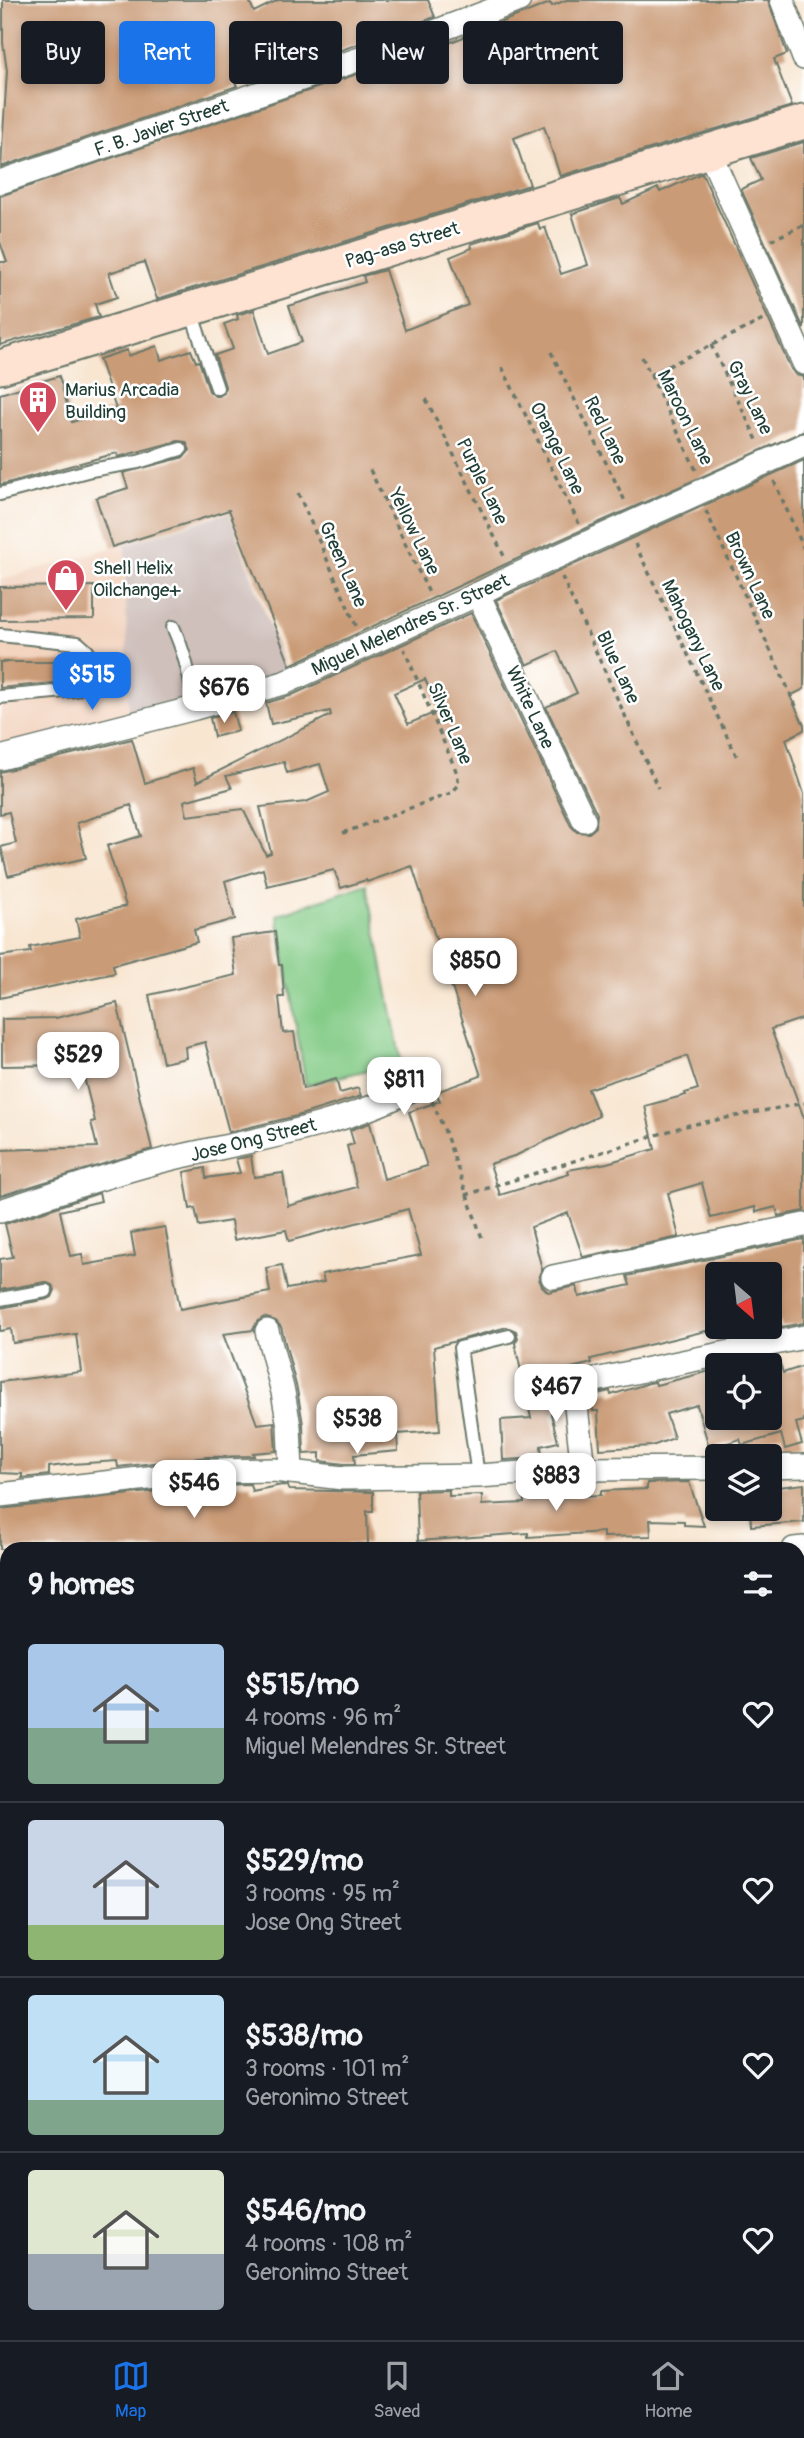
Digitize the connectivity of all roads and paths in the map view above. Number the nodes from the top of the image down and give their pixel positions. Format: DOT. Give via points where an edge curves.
graph roads {
  1 [pos="519,0"];
  2 [pos="782,0"];
  3 [pos="804,58"];
  4 [pos="804,121"];
  5 [pos="708,149"];
  6 [pos="0,182"];
  7 [pos="804,225"];
  8 [pos="752,248"];
  9 [pos="190,308"];
  10 [pos="781,312"];
  11 [pos="711,345"];
  12 [pos="551,352"];
  13 [pos="642,357"];
  14 [pos="804,363"];
  15 [pos="0,367"];
  16 [pos="502,367"];
  17 [pos="650,375"];
  18 [pos="217,388"];
  19 [pos="426,399"];
  20 [pos="804,444"];
  21 [pos="181,449"];
  22 [pos="765,461"];
  23 [pos="370,470"];
  24 [pos="701,491"];
  25 [pos="298,493"];
  26 [pos="0,494"];
  27 [pos="630,523"];
  28 [pos="588,542"];
  29 [pos="804,549"];
  30 [pos="554,558"];
  31 [pos="514,576"];
  32 [pos="478,594"];
  33 [pos="434,604"];
  34 [pos="173,627"];
  35 [pos="397,632"];
  36 [pos="0,635"];
  37 [pos="364,646"];
  38 [pos="0,697"];
  39 [pos="796,706"];
  40 [pos="195,708"];
  41 [pos="737,757"];
  42 [pos="0,758"];
  43 [pos="658,788"];
  44 [pos="583,820"];
  45 [pos="343,833"];
  46 [pos="422,1084"];
  47 [pos="804,1103"];
  48 [pos="466,1195"];
  49 [pos="0,1212"];
  50 [pos="804,1225"];
  51 [pos="483,1241"];
  52 [pos="553,1277"];
  53 [pos="46,1291"];
  54 [pos="0,1299"];
  55 [pos="267,1331"];
  56 [pos="509,1336"];
  57 [pos="804,1337"];
  58 [pos="804,1465"];
  59 [pos="782,1466"];
  60 [pos="705,1468"];
  61 [pos="583,1469"];
  62 [pos="291,1472"];
  63 [pos="478,1476"];
  64 [pos="0,1495"];
  1 -- 6 [label="street, F. B. Javier Street"];
  2 -- 3 [label="street"];
  4 -- 5 [label="street, Pag-asa Street"];
  5 -- 8 [label="street"];
  5 -- 9 [label="street, Pag-asa Street" via="302,268"];
  7 -- 8 [label="path"];
  8 -- 10 [label="street"];
  9 -- 15 [label="street, Pag-asa Street"];
  9 -- 18 [label="lane"];
  10 -- 11 [label="path"];
  10 -- 14 [label="street"];
  11 -- 17 [label="path"];
  11 -- 22 [label="path, Gray Lane"];
  12 -- 27 [label="path, Red Lane"];
  13 -- 17 [label="path, Maroon Lane"];
  16 -- 28 [label="path, Orange Lane"];
  17 -- 24 [label="path, Maroon Lane"];
  19 -- 31 [label="path, Purple Lane"];
  20 -- 22 [label="street, Miguel Melendres Sr. Street"];
  21 -- 26 [label="lane"];
  22 -- 24 [label="street, Miguel Melendres Sr. Street"];
  22 -- 29 [label="path, Gray Lane"];
  23 -- 33 [label="path, Yellow Lane"];
  24 -- 27 [label="street, Miguel Melendres Sr. Street"];
  24 -- 39 [label="path, Brown Lane"];
  25 -- 37 [label="path, Green Lane"];
  27 -- 28 [label="street, Miguel Melendres Sr. Street"];
  27 -- 41 [label="path, Mahogany Lane"];
  28 -- 30 [label="street, Miguel Melendres Sr. Street"];
  30 -- 31 [label="street, Miguel Melendres Sr. Street"];
  30 -- 43 [label="path, Blue Lane"];
  31 -- 32 [label="street, Miguel Melendres Sr. Street"];
  32 -- 35 [label="street, Miguel Melendres Sr. Street"];
  32 -- 44 [label="street, White Lane"];
  34 -- 40 [label="lane" via="192,683"];
  35 -- 37 [label="street, Miguel Melendres Sr. Street"];
  35 -- 45 [label="path, Silver Lane" via="460,783 451,793"];
  36 -- 38 [label="lane" via="78,643 88,652 88,673 84,685 76,690"];
  37 -- 40 [label="street, Miguel Melendres Sr. Street" via="284,683"];
  40 -- 42 [label="street, Miguel Melendres Sr. Street"];
  46 -- 48 [label="path" via="444,1129"];
  46 -- 49 [label="street, Jose Ong Street" via="366,1110 229,1148 170,1159"];
  47 -- 48 [label="path" via="685,1126"];
  48 -- 51 [label="path"];
  50 -- 52 [label="street"];
  53 -- 54 [label="lane"];
  55 -- 62 [label="street" via="289,1426"];
  56 -- 63 [label="lane" via="460,1348"];
  57 -- 61 [label="street" via="576,1384"];
  58 -- 59 [label="street"];
  60 -- 61 [label="street"];
  61 -- 63 [label="street"];
  62 -- 63 [label="street" via="342,1478"];
  62 -- 64 [label="street" via="209,1471"];
}
